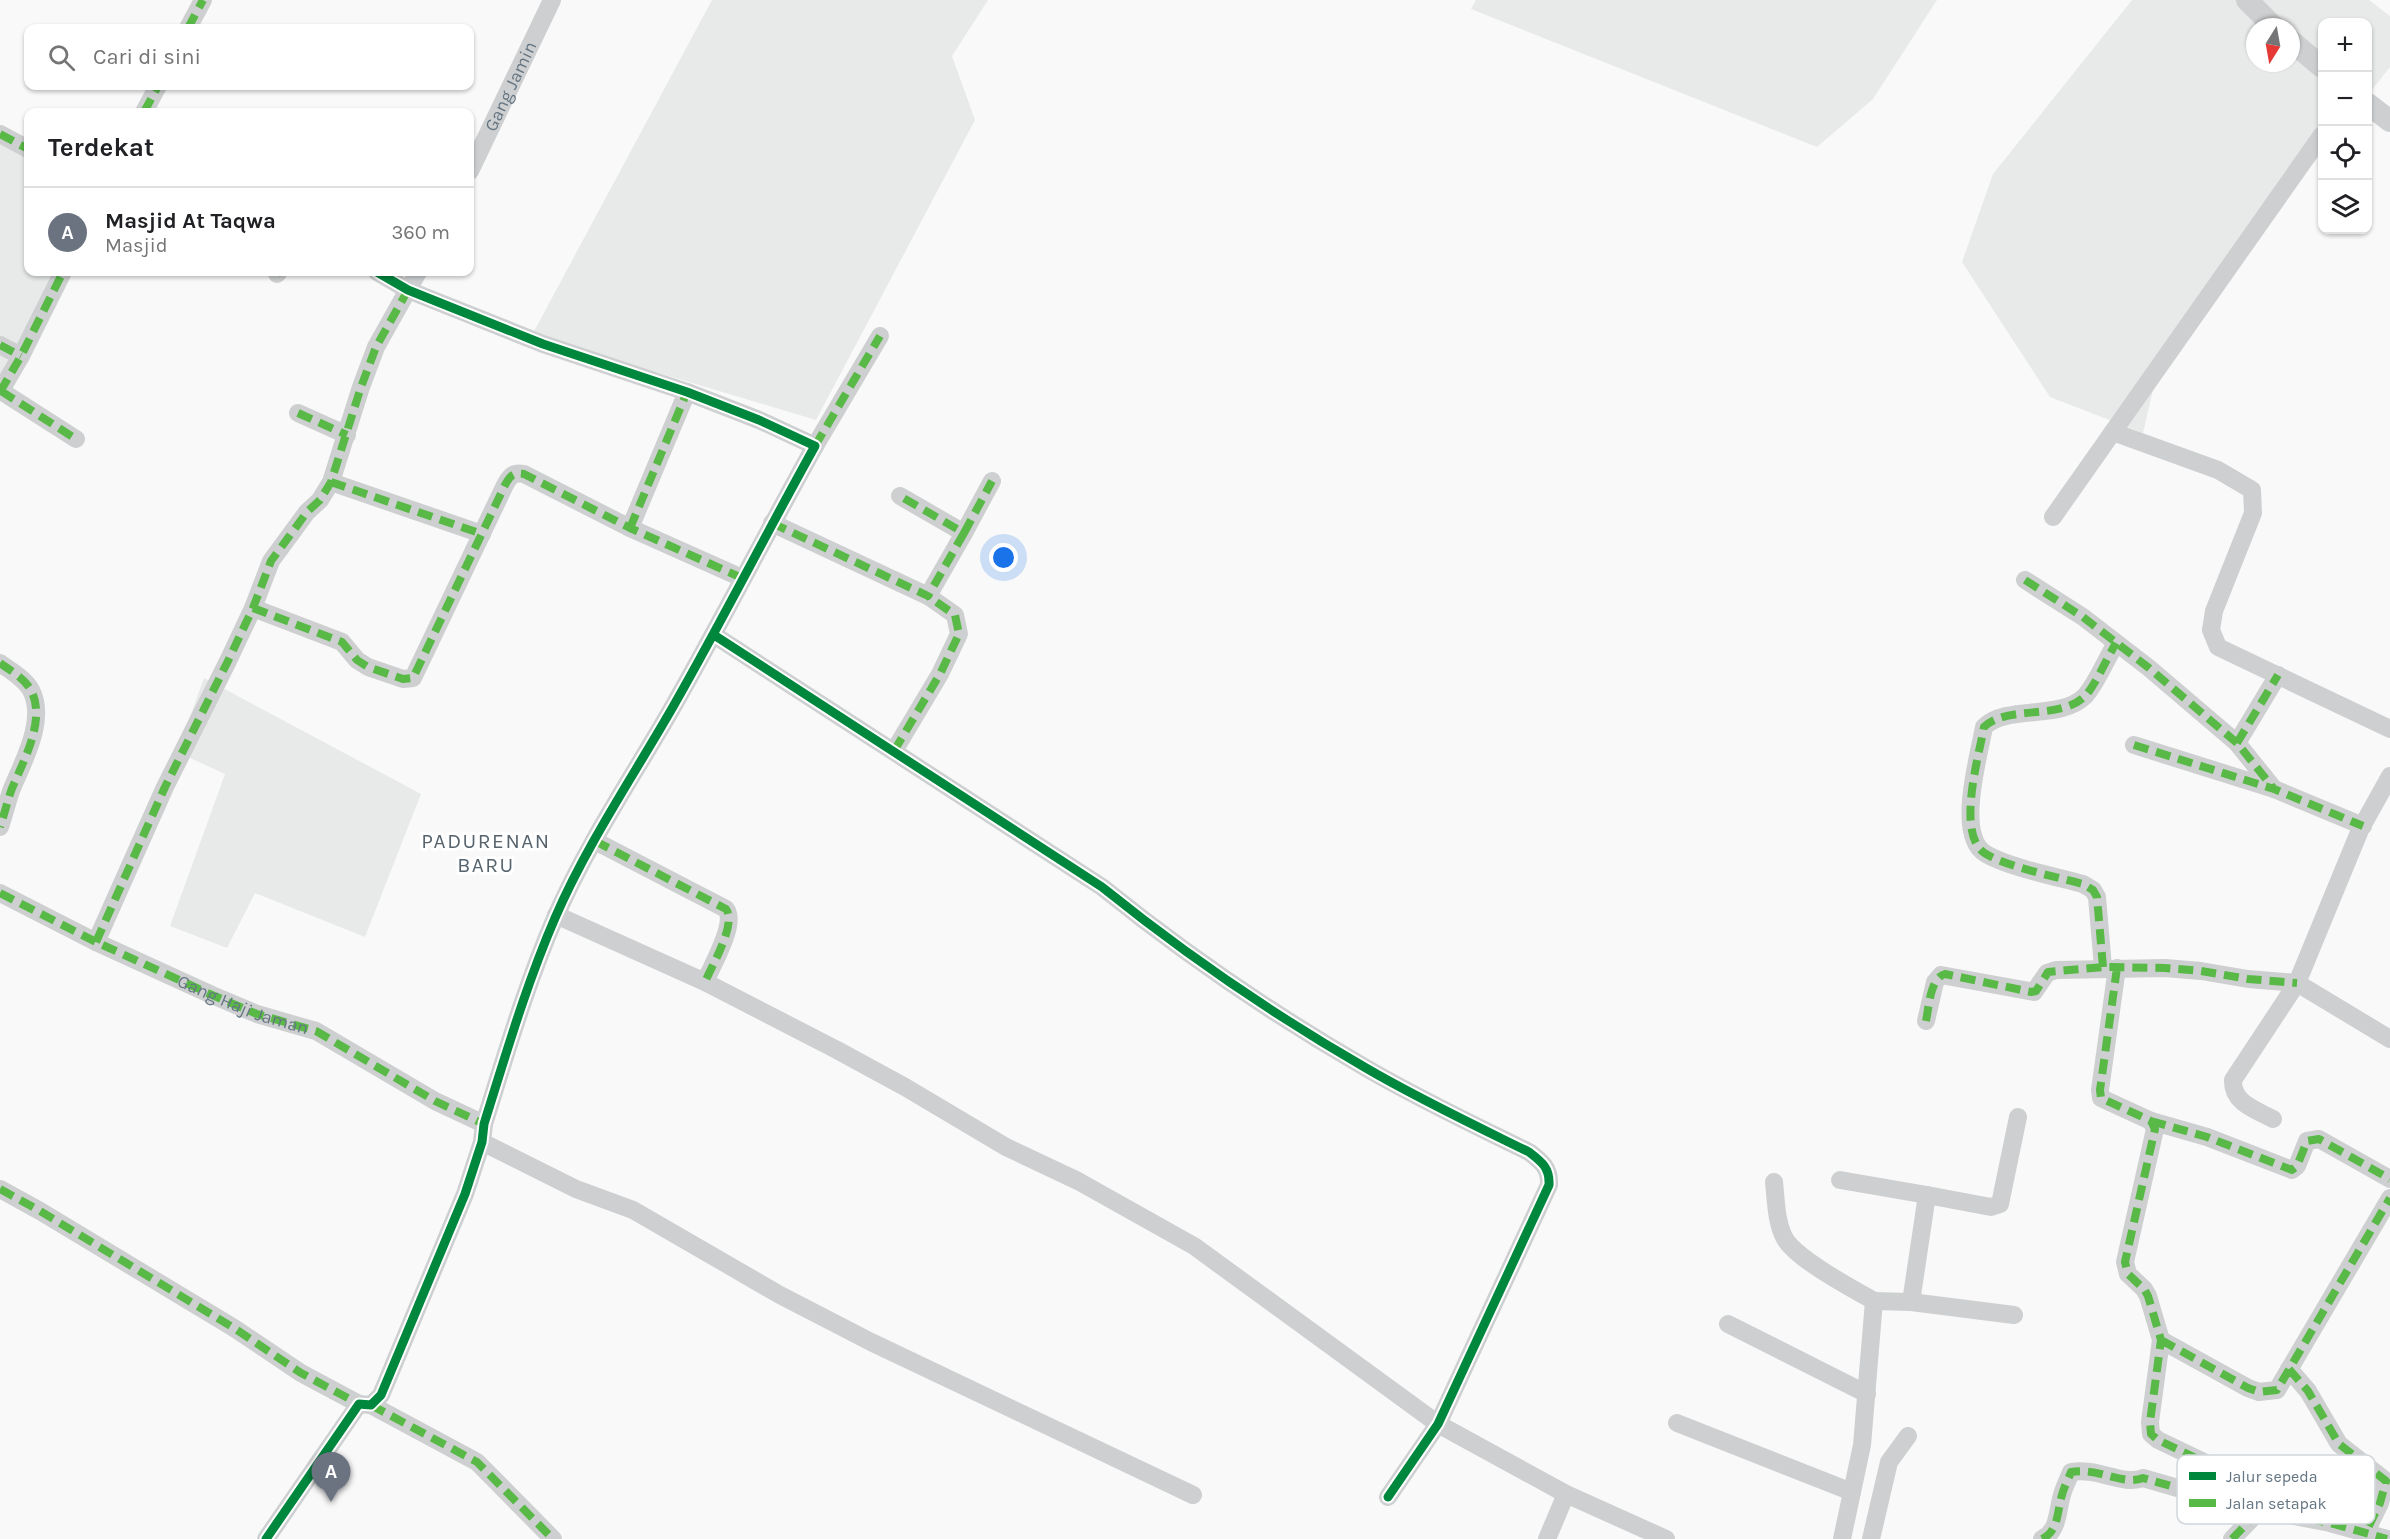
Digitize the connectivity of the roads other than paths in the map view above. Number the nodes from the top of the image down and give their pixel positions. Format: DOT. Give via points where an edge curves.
graph roads {
  1 [pos="203,0"];
  2 [pos="552,0"];
  3 [pos="2247,0"];
  4 [pos="2265,18"];
  5 [pos="190,24"];
  6 [pos="2300,49"];
  7 [pos="2318,64"];
  8 [pos="156,90"];
  9 [pos="146,108"];
  10 [pos="2372,108"];
  11 [pos="2390,121"];
  12 [pos="0,134"];
  13 [pos="2318,141"];
  14 [pos="24,146"];
  15 [pos="474,163"];
  16 [pos="61,276"];
  17 [pos="383,276"];
  18 [pos="416,276"];
  19 [pos="408,290"];
  20 [pos="880,336"];
  21 [pos="0,345"];
  22 [pos="21,356"];
  23 [pos="0,391"];
  24 [pos="687,392"];
  25 [pos="298,413"];
  26 [pos="2113,432"];
  27 [pos="347,435"];
  28 [pos="76,439"];
  29 [pos="815,446"];
  30 [pos="992,481"];
  31 [pos="332,482"];
  32 [pos="900,496"];
  33 [pos="2053,517"];
  34 [pos="772,523"];
  35 [pos="630,528"];
  36 [pos="964,533"];
  37 [pos="482,534"];
  38 [pos="742,578"];
  39 [pos="2025,579"];
  40 [pos="927,596"];
  41 [pos="253,608"];
  42 [pos="714,635"];
  43 [pos="2116,643"];
  44 [pos="0,663"];
  45 [pos="2278,675"];
  46 [pos="2390,729"];
  47 [pos="2237,743"];
  48 [pos="2134,745"];
  49 [pos="894,751"];
  50 [pos="2390,776"];
  51 [pos="2274,789"];
  52 [pos="2363,826"];
  53 [pos="0,827"];
  54 [pos="595,841"];
  55 [pos="0,893"];
  56 [pos="556,915"];
  57 [pos="96,942"];
  58 [pos="2110,968"];
  59 [pos="705,982"];
  60 [pos="2297,983"];
  61 [pos="1926,1021"];
  62 [pos="2390,1039"];
  63 [pos="2018,1117"];
  64 [pos="2273,1119"];
  65 [pos="2151,1121"];
  66 [pos="483,1133"];
  67 [pos="2390,1179"];
  68 [pos="1840,1180"];
  69 [pos="1774,1182"];
  70 [pos="0,1189"];
  71 [pos="1927,1195"];
  72 [pos="2388,1207"];
  73 [pos="1875,1301"];
  74 [pos="1911,1302"];
  75 [pos="2014,1315"];
  76 [pos="1728,1324"];
  77 [pos="2161,1340"];
  78 [pos="2289,1369"];
  79 [pos="1867,1394"];
  80 [pos="365,1404"];
  81 [pos="1677,1423"];
  82 [pos="1438,1424"];
  83 [pos="1908,1436"];
  84 [pos="2189,1455"];
  85 [pos="2353,1455"];
  86 [pos="2375,1473"];
  87 [pos="2177,1488"];
  88 [pos="1852,1492"];
  89 [pos="1566,1494"];
  90 [pos="1193,1495"];
  91 [pos="1388,1497"];
  92 [pos="2375,1513"];
  93 [pos="2246,1524"];
  94 [pos="2329,1524"];
  95 [pos="2370,1524"];
  96 [pos="2366,1532"];
  97 [pos="266,1539"];
  98 [pos="553,1539"];
  99 [pos="1547,1539"];
  100 [pos="1666,1539"];
  101 [pos="1842,1539"];
  102 [pos="1871,1539"];
  103 [pos="2042,1539"];
  104 [pos="2232,1539"];
  105 [pos="2387,1539"];
  1 -- 5 [label="street"];
  2 -- 15 [label="street, Gang Jamin"];
  3 -- 4 [label="street"];
  6 -- 7 [label="street"];
  8 -- 9 [label="street"];
  10 -- 11 [label="street"];
  12 -- 14 [label="street"];
  13 -- 26 [label="street"];
  16 -- 22 [label="street"];
  17 -- 19 [label="street"];
  18 -- 19 [label="street"];
  19 -- 24 [label="street" via="577,357"];
  19 -- 27 [label="street" via="376,347"];
  20 -- 29 [label="street"];
  21 -- 22 [label="street"];
  22 -- 23 [label="street"];
  23 -- 28 [label="street"];
  24 -- 29 [label="street"];
  24 -- 35 [label="street"];
  25 -- 27 [label="street"];
  26 -- 33 [label="street"];
  26 -- 45 [label="street" via="2218,470 2252,490 2253,513 2214,611 2211,630 2218,647"];
  27 -- 31 [label="street"];
  29 -- 34 [label="street"];
  30 -- 36 [label="street"];
  31 -- 37 [label="street"];
  31 -- 41 [label="street" via="280,546"];
  32 -- 36 [label="street"];
  34 -- 38 [label="street"];
  34 -- 40 [label="street"];
  35 -- 37 [label="street" via="516,473 508,479"];
  35 -- 38 [label="street"];
  36 -- 40 [label="street"];
  37 -- 41 [label="street" via="413,678 403,679 368,667 342,642"];
  38 -- 42 [label="street"];
  39 -- 43 [label="street"];
  40 -- 49 [label="street" via="955,615 959,634"];
  41 -- 57 [label="street" via="165,787"];
  42 -- 49 [label="street"];
  42 -- 54 [label="street"];
  43 -- 47 [label="street"];
  43 -- 58 [label="street" via="2086,695 2076,702 2052,710 1996,718 1984,727 1970,819 1973,837 1984,853 2092,890 2097,897"];
  44 -- 53 [label="street" via="29,688 35,715 32,743"];
  45 -- 46 [label="street"];
  45 -- 47 [label="street"];
  47 -- 51 [label="street"];
  48 -- 51 [label="street"];
  49 -- 82 [label="street" via="1102,888 1274,1013 1367,1069 1529,1152 1543,1163 1550,1175 1549,1185"];
  50 -- 52 [label="street"];
  51 -- 52 [label="street"];
  52 -- 60 [label="street"];
  54 -- 56 [label="street"];
  54 -- 59 [label="street" via="726,909 729,926"];
  55 -- 57 [label="street, Gang Haji Jaman"];
  56 -- 59 [label="street"];
  56 -- 66 [label="street" via="520,1008"];
  57 -- 66 [label="street, Gang Haji Jaman" via="248,1010 316,1031"];
  58 -- 60 [label="street" via="2192,970"];
  58 -- 61 [label="street" via="2048,972 2034,992 1941,975 1935,982"];
  58 -- 65 [label="street" via="2101,1098"];
  59 -- 82 [label="street" via="1194,1246"];
  60 -- 62 [label="street"];
  60 -- 64 [label="street" via="2234,1080 2233,1088 2240,1101"];
  63 -- 71 [label="street" via="2000,1204 1991,1207"];
  65 -- 67 [label="street" via="2207,1137 2292,1170 2307,1141 2319,1139"];
  65 -- 77 [label="street" via="2155,1129 2125,1262 2128,1274 2148,1296"];
  66 -- 80 [label="street" via="465,1194 381,1395"];
  66 -- 90 [label="street, Gang Haji Jaman" via="576,1189 633,1210 871,1342"];
  68 -- 71 [label="street"];
  69 -- 73 [label="street" via="1783,1237 1791,1248"];
  70 -- 80 [label="street" via="234,1328 301,1373"];
  71 -- 74 [label="street"];
  72 -- 78 [label="street"];
  73 -- 74 [label="street"];
  73 -- 79 [label="street"];
  74 -- 75 [label="street"];
  76 -- 79 [label="street"];
  77 -- 78 [label="street" via="2259,1392 2277,1390"];
  77 -- 84 [label="street" via="2151,1434"];
  78 -- 85 [label="street" via="2308,1391 2339,1444"];
  79 -- 88 [label="street"];
  80 -- 97 [label="street"];
  80 -- 98 [label="street" via="477,1462"];
  81 -- 88 [label="street"];
  82 -- 89 [label="street"];
  82 -- 91 [label="street"];
  83 -- 102 [label="street" via="1889,1462"];
  86 -- 92 [label="street" via="2386,1482"];
  87 -- 103 [label="street" via="2144,1478 2134,1482 2103,1473 2071,1472 2061,1496 2057,1523"];
  88 -- 101 [label="street"];
  89 -- 99 [label="street"];
  89 -- 100 [label="street"];
  93 -- 104 [label="street"];
  94 -- 96 [label="street"];
  95 -- 96 [label="street"];
  96 -- 105 [label="street"];
}
